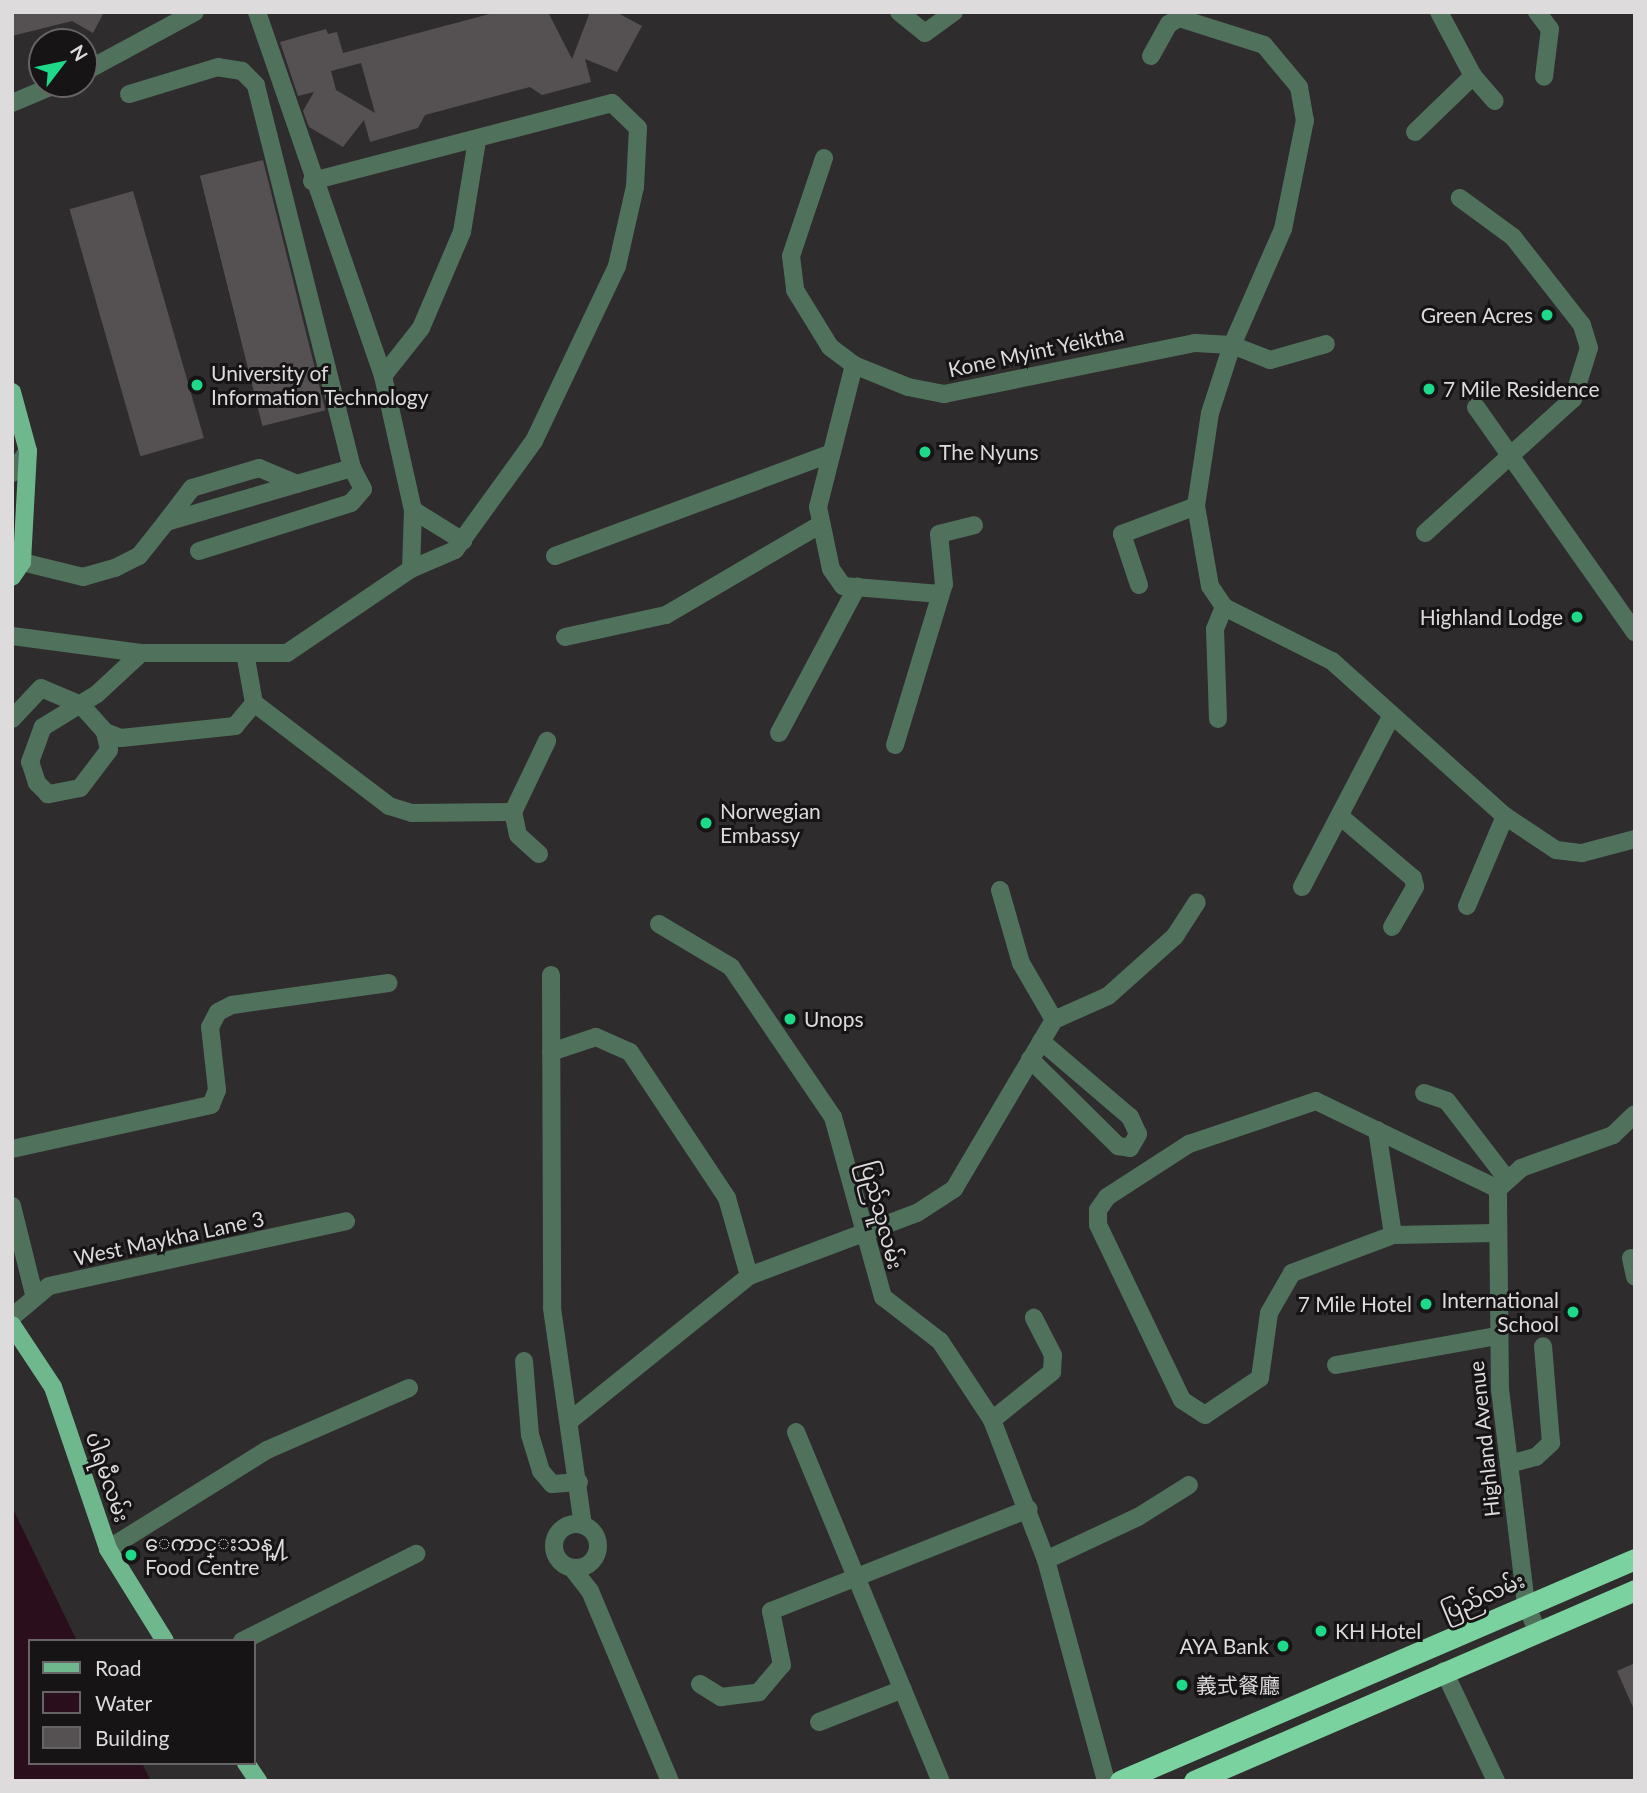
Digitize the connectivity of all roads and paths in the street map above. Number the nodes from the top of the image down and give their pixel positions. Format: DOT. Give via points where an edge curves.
graph roads {
  1 [pos="257,12"];
  2 [pos="900,12"];
  3 [pos="954,12"];
  4 [pos="1439,12"];
  5 [pos="1537,12"];
  6 [pos="185,15"];
  7 [pos="1151,56"];
  8 [pos="98,64"];
  9 [pos="1473,76"];
  10 [pos="1544,77"];
  11 [pos="129,94"];
  12 [pos="1495,101"];
  13 [pos="1415,132"];
  14 [pos="477,140"];
  15 [pos="824,158"];
  16 [pos="312,181"];
  17 [pos="1460,198"];
  18 [pos="1326,344"];
  19 [pos="1232,345"];
  20 [pos="854,365"];
  21 [pos="383,376"];
  22 [pos="12,392"];
  23 [pos="1476,407"];
  24 [pos="29,450"];
  25 [pos="829,454"];
  26 [pos="1513,454"];
  27 [pos="352,468"];
  28 [pos="12,473"];
  29 [pos="297,484"];
  30 [pos="1196,506"];
  31 [pos="413,510"];
  32 [pos="166,522"];
  33 [pos="821,524"];
  34 [pos="974,525"];
  35 [pos="1424,533"];
  36 [pos="463,541"];
  37 [pos="200,551"];
  38 [pos="555,556"];
  39 [pos="411,569"];
  40 [pos="17,570"];
  41 [pos="1139,585"];
  42 [pos="850,586"];
  43 [pos="940,594"];
  44 [pos="1224,607"];
  45 [pos="1635,632"];
  46 [pos="12,636"];
  47 [pos="565,637"];
  48 [pos="141,653"];
  49 [pos="245,653"];
  50 [pos="254,703"];
  51 [pos="81,705"];
  52 [pos="1392,715"];
  53 [pos="12,719"];
  54 [pos="1218,719"];
  55 [pos="105,732"];
  56 [pos="779,733"];
  57 [pos="547,741"];
  58 [pos="895,746"];
  59 [pos="513,812"];
  60 [pos="1505,816"];
  61 [pos="1341,817"];
  62 [pos="1635,839"];
  63 [pos="539,854"];
  64 [pos="1303,887"];
  65 [pos="1000,890"];
  66 [pos="1197,902"];
  67 [pos="1467,906"];
  68 [pos="659,924"];
  69 [pos="1392,927"];
  70 [pos="551,975"];
  71 [pos="388,983"];
  72 [pos="1054,1020"];
  73 [pos="1041,1041"];
  74 [pos="551,1052"];
  75 [pos="1030,1059"];
  76 [pos="1424,1093"];
  77 [pos="1635,1114"];
  78 [pos="1377,1130"];
  79 [pos="12,1149"];
  80 [pos="1502,1184"];
  81 [pos="12,1206"];
  82 [pos="346,1221"];
  83 [pos="1496,1233"];
  84 [pos="1393,1235"];
  85 [pos="862,1236"];
  86 [pos="1631,1258"];
  87 [pos="749,1276"];
  88 [pos="1635,1277"];
  89 [pos="34,1294"];
  90 [pos="12,1317"];
  91 [pos="1034,1318"];
  92 [pos="12,1325"];
  93 [pos="1497,1336"];
  94 [pos="1542,1346"];
  95 [pos="524,1362"];
  96 [pos="1336,1366"];
  97 [pos="409,1388"];
  98 [pos="572,1419"];
  99 [pos="992,1420"];
  100 [pos="796,1432"];
  101 [pos="1509,1464"];
  102 [pos="579,1482"];
  103 [pos="1189,1485"];
  104 [pos="1028,1509"];
  105 [pos="583,1525"];
  106 [pos="108,1549"];
  107 [pos="416,1554"];
  108 [pos="1635,1559"];
  109 [pos="1046,1560"];
  110 [pos="572,1568"];
  111 [pos="857,1577"];
  112 [pos="1635,1590"];
  113 [pos="1526,1604"];
  114 [pos="1537,1631"];
  115 [pos="164,1639"];
  116 [pos="246,1639"];
  117 [pos="1444,1671"];
  118 [pos="700,1684"];
  119 [pos="903,1689"];
  120 [pos="819,1722"];
  121 [pos="247,1765"];
  122 [pos="1231,1773"];
  123 [pos="940,1780"];
  124 [pos="258,1781"];
  125 [pos="670,1781"];
  126 [pos="1106,1781"];
  127 [pos="1120,1781"];
  128 [pos="1194,1781"];
  129 [pos="1496,1781"];
  1 -- 16 [label="street"];
  2 -- 3 [label="street" via="925,33"];
  4 -- 9 [label="street"];
  5 -- 10 [label="street" via="1550,29"];
  6 -- 8 [label="street"];
  7 -- 19 [label="street" via="1169,24 1179,18 1264,45 1299,87 1306,120 1283,229"];
  9 -- 12 [label="street"];
  9 -- 13 [label="street"];
  11 -- 27 [label="street" via="218,68 242,71 256,85"];
  14 -- 16 [label="street"];
  14 -- 21 [label="street" via="462,232 421,328"];
  14 -- 36 [label="street" via="612,103 638,128 635,187 617,266 534,441"];
  15 -- 20 [label="street, Kone Myint Yeiktha" via="791,256 795,290 812,324"];
  16 -- 21 [label="street"];
  17 -- 26 [label="street" via="1513,237 1582,325 1589,348 1573,399"];
  18 -- 19 [label="street, Kone Myint Yeiktha" via="1270,360"];
  19 -- 20 [label="street, Kone Myint Yeiktha" via="1195,343 1095,359 943,394"];
  19 -- 30 [label="street" via="1210,413"];
  20 -- 25 [label="street"];
  21 -- 31 [label="street"];
  22 -- 24 [label="main road"];
  23 -- 26 [label="street"];
  24 -- 28 [label="street"];
  24 -- 40 [label="main road"];
  25 -- 33 [label="street" via="818,507"];
  25 -- 38 [label="street"];
  26 -- 35 [label="street"];
  26 -- 45 [label="street"];
  27 -- 29 [label="street"];
  27 -- 37 [label="street" via="363,489 351,503"];
  29 -- 32 [label="street"];
  29 -- 32 [label="street" via="259,468 192,488"];
  30 -- 41 [label="street" via="1122,534"];
  30 -- 44 [label="street" via="1206,574"];
  31 -- 36 [label="street"];
  31 -- 39 [label="street"];
  32 -- 40 [label="street" via="138,556 83,577"];
  33 -- 42 [label="street" via="831,569"];
  33 -- 47 [label="street" via="666,615"];
  34 -- 43 [label="street" via="939,534"];
  36 -- 39 [label="street" via="434,563"];
  39 -- 49 [label="street" via="287,653"];
  42 -- 43 [label="street"];
  42 -- 56 [label="street"];
  43 -- 58 [label="street"];
  44 -- 52 [label="street" via="1332,662"];
  44 -- 54 [label="street" via="1215,629"];
  46 -- 48 [label="street"];
  48 -- 49 [label="street"];
  48 -- 51 [label="street"];
  49 -- 50 [label="street"];
  50 -- 55 [label="street" via="235,726 121,738"];
  50 -- 59 [label="street" via="389,806 426,814"];
  51 -- 53 [label="street" via="41,688"];
  51 -- 55 [label="street"];
  51 -- 55 [label="street" via="43,727 34,740 30,762 48,794 65,796 97,773 109,750"];
  52 -- 60 [label="street"];
  52 -- 61 [label="street"];
  57 -- 59 [label="street"];
  59 -- 63 [label="street" via="517,835"];
  60 -- 62 [label="street" via="1556,850 1582,853"];
  60 -- 67 [label="street"];
  61 -- 64 [label="street"];
  61 -- 69 [label="street" via="1413,877 1415,887"];
  65 -- 72 [label="street" via="1021,963"];
  66 -- 72 [label="street" via="1175,936 1108,996"];
  68 -- 85 [label="street, ပြည်သူလမ်း" via="731,967 833,1117"];
  70 -- 74 [label="street"];
  71 -- 79 [label="street" via="232,1005 210,1027 217,1090 211,1105"];
  72 -- 73 [label="street"];
  73 -- 75 [label="street"];
  73 -- 75 [label="street" via="1130,1117 1138,1134 1130,1148 1118,1146"];
  74 -- 87 [label="street" via="596,1037 631,1052 727,1198"];
  74 -- 98 [label="street" via="552,1308"];
  75 -- 85 [label="street" via="954,1189"];
  76 -- 80 [label="street" via="1447,1101"];
  77 -- 80 [label="street" via="1613,1135"];
  78 -- 80 [label="street"];
  78 -- 84 [label="street"];
  78 -- 84 [label="street" via="1316,1101 1290,1105 1189,1143 1108,1197 1098,1210 1098,1225 1182,1401 1205,1415 1260,1378 1269,1313 1281,1284 1325,1258"];
  80 -- 83 [label="street, Highland Avenue"];
  81 -- 89 [label="street"];
  82 -- 89 [label="street, West Maykha Lane 3"];
  83 -- 84 [label="street"];
  83 -- 93 [label="street, Highland Avenue"];
  85 -- 87 [label="street"];
  85 -- 99 [label="street, ပြည်သူလမ်း" via="883,1297 940,1341"];
  86 -- 88 [label="street"];
  87 -- 98 [label="street"];
  89 -- 90 [label="street"];
  91 -- 99 [label="street" via="1053,1355 1052,1372"];
  92 -- 106 [label="main road, ပါရမီလမ်း" via="53,1387"];
  93 -- 96 [label="street"];
  93 -- 101 [label="street, Highland Avenue"];
  94 -- 101 [label="street" via="1551,1443 1535,1457"];
  95 -- 102 [label="street" via="530,1435 541,1471 552,1484"];
  97 -- 106 [label="street" via="267,1450"];
  98 -- 102 [label="street"];
  99 -- 104 [label="street, ပြည်သူလမ်း"];
  100 -- 111 [label="street"];
  101 -- 113 [label="street, Highland Avenue"];
  102 -- 105 [label="street"];
  103 -- 109 [label="street" via="1138,1517"];
  104 -- 109 [label="street, ပြည်သူလမ်း"];
  104 -- 111 [label="street"];
  105 -- 110 [label="street" via="595,1534 597,1555"];
  105 -- 110 [label="street" via="568,1525 554,1541 555,1555"];
  106 -- 115 [label="main road, ပါရမီလမ်း"];
  107 -- 116 [label="street"];
  108 -- 113 [label="highway, ပြည်လမ်း"];
  109 -- 126 [label="street, ပြည်သူလမ်း"];
  110 -- 125 [label="street" via="590,1591"];
  111 -- 118 [label="street" via="771,1611 782,1665 759,1692 721,1697"];
  111 -- 119 [label="street"];
  112 -- 114 [label="highway"];
  113 -- 114 [label="street, Highland Avenue"];
  113 -- 127 [label="highway, ပြည်လမ်း"];
  114 -- 117 [label="highway"];
  117 -- 122 [label="highway"];
  117 -- 129 [label="street"];
  119 -- 120 [label="street"];
  119 -- 123 [label="street"];
  121 -- 124 [label="main road"];
  122 -- 128 [label="highway"];
}
